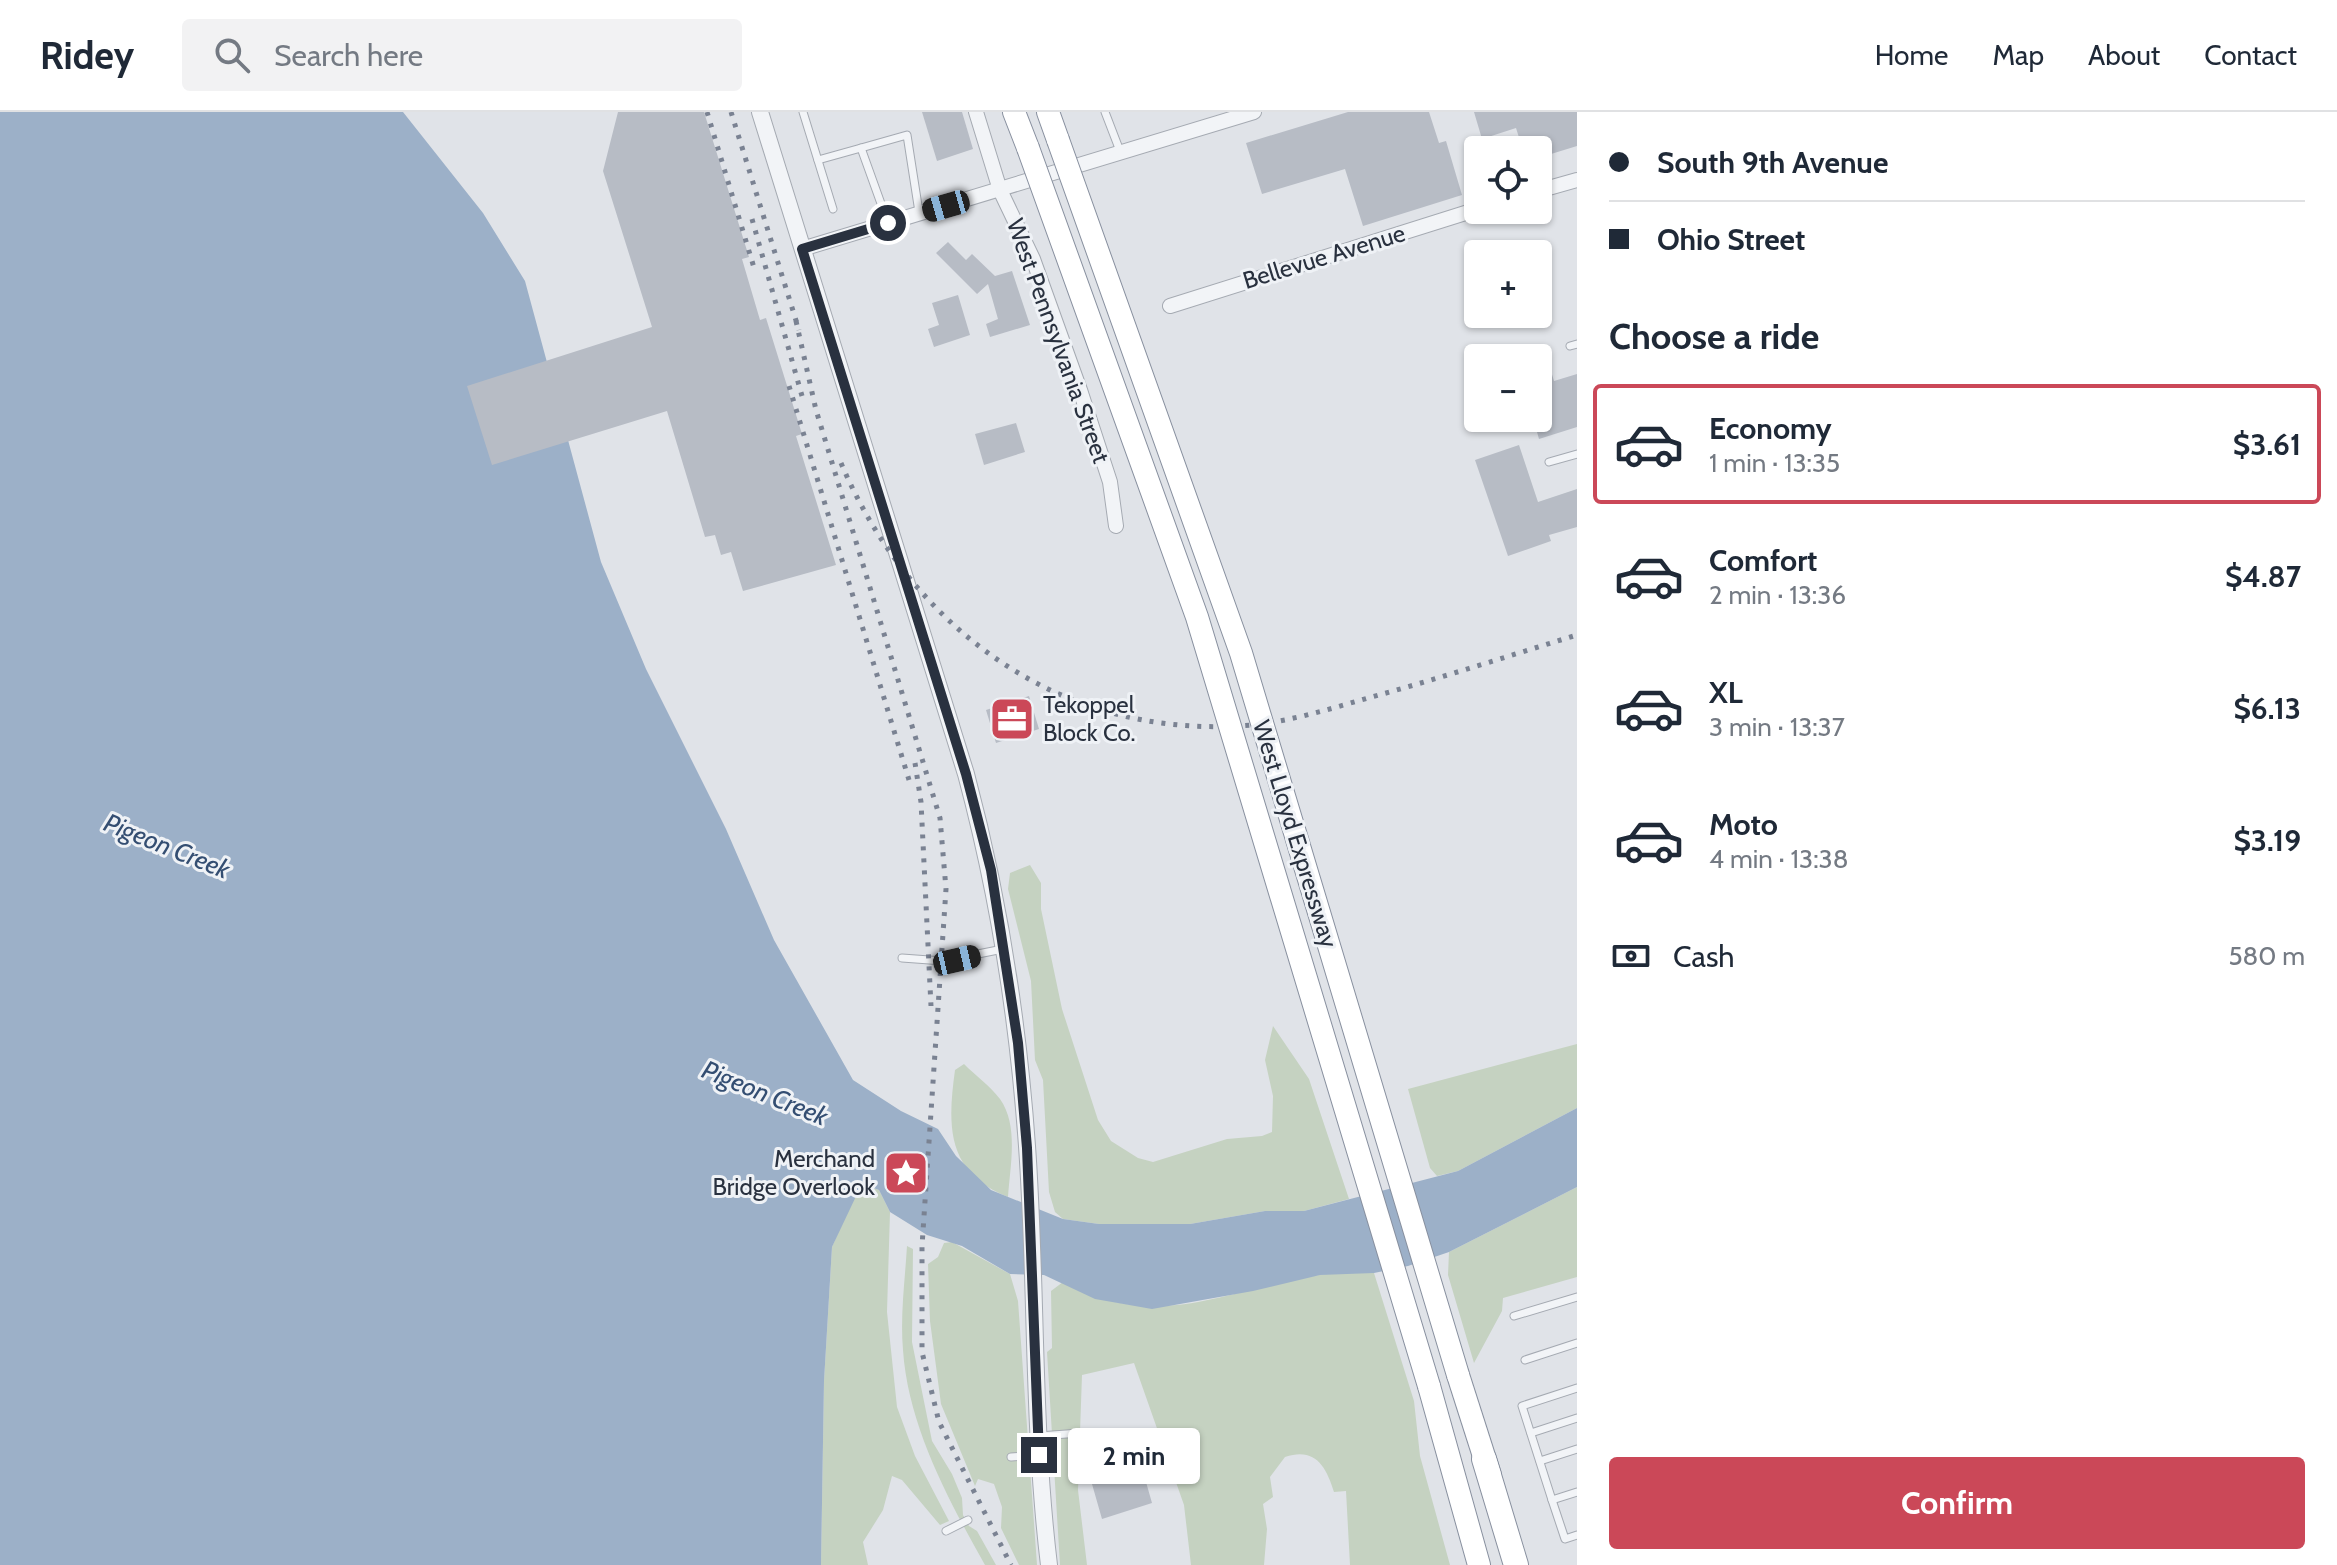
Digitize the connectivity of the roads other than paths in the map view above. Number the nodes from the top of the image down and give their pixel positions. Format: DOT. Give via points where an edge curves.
graph roads {
  1 [pos="760,112"];
  2 [pos="803,112"];
  3 [pos="976,112"];
  4 [pos="1014,112"];
  5 [pos="1048,112"];
  6 [pos="1105,112"];
  7 [pos="1254,112"];
  8 [pos="1232,115"];
  9 [pos="861,148"];
  10 [pos="1120,151"];
  11 [pos="818,160"];
  12 [pos="1577,180"];
  13 [pos="1552,187"];
  14 [pos="1000,190"];
  15 [pos="833,209"];
  16 [pos="1464,213"];
  17 [pos="919,214"];
  18 [pos="888,223"];
  19 [pos="802,249"];
  20 [pos="1170,306"];
  21 [pos="1577,454"];
  22 [pos="1549,462"];
  23 [pos="1116,526"];
  24 [pos="1005,949"];
  25 [pos="902,958"];
  26 [pos="1577,1297"];
  27 [pos="1514,1316"];
  28 [pos="1577,1343"];
  29 [pos="1525,1360"];
  30 [pos="1577,1388"];
  31 [pos="1577,1418"];
  32 [pos="1080,1433"];
  33 [pos="1531,1433"];
  34 [pos="1038,1436"];
  35 [pos="1577,1449"];
  36 [pos="1039,1455"];
  37 [pos="1011,1457"];
  38 [pos="1484,1459"];
  39 [pos="1540,1461"];
  40 [pos="1577,1492"];
  41 [pos="1552,1500"];
  42 [pos="968,1520"];
  43 [pos="946,1531"];
  44 [pos="1577,1535"];
  45 [pos="1049,1565"];
  46 [pos="1479,1565"];
  47 [pos="1516,1565"];
  48 [pos="1526,1565"];
  1 -- 19 [label="street"];
  2 -- 11 [label="lane"];
  3 -- 14 [label="street, West Pennsylvania Street"];
  4 -- 46 [label="highway, West Lloyd Expressway, bridge" via="1197,617"];
  5 -- 38 [label="highway, West Lloyd Expressway, bridge" via="1227,612"];
  6 -- 10 [label="lane"];
  7 -- 8 [label="street"];
  8 -- 10 [label="street"];
  9 -- 11 [label="lane"];
  9 -- 17 [label="lane" via="907,135"];
  9 -- 18 [label="lane"];
  10 -- 14 [label="street"];
  11 -- 15 [label="lane"];
  12 -- 13 [label="street"];
  14 -- 17 [label="street"];
  14 -- 23 [label="street, West Pennsylvania Street" via="1033,259 1080,390 1110,482"];
  16 -- 20 [label="street, Bellevue Avenue"];
  17 -- 18 [label="street"];
  18 -- 19 [label="street"];
  19 -- 24 [label="street" via="966,774"];
  21 -- 22 [label="lane"];
  24 -- 25 [label="lane" via="943,961"];
  24 -- 34 [label="street" via="1027,1148"];
  26 -- 27 [label="lane"];
  28 -- 29 [label="lane"];
  30 -- 33 [label="lane" via="1522,1406"];
  31 -- 33 [label="lane"];
  32 -- 34 [label="lane"];
  33 -- 39 [label="lane"];
  34 -- 36 [label="street"];
  35 -- 39 [label="lane"];
  36 -- 37 [label="lane"];
  36 -- 45 [label="street"];
  38 -- 47 [label="highway, West Lloyd Expressway"];
  38 -- 48 [label="highway"];
  39 -- 41 [label="lane"];
  40 -- 41 [label="lane"];
  41 -- 44 [label="lane" via="1565,1539"];
  42 -- 43 [label="lane"];
}
